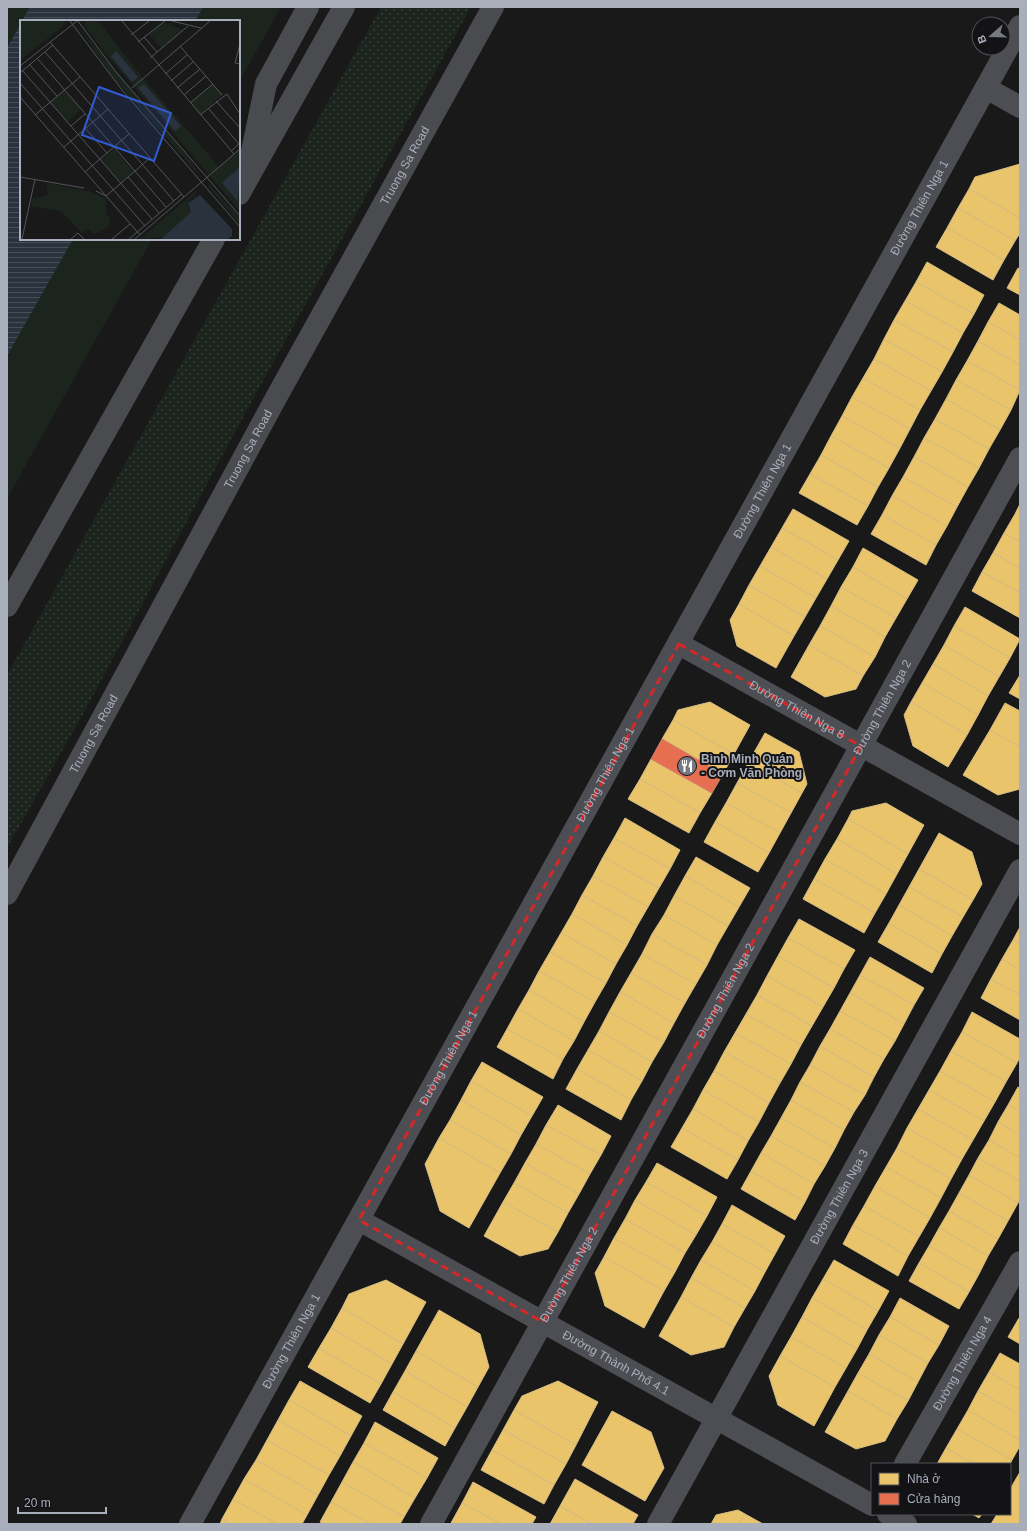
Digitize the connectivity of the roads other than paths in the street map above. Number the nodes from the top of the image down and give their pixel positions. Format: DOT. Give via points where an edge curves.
graph roads {
  1 [pos="308,7"];
  2 [pos="344,7"];
  3 [pos="493,7"];
  4 [pos="1020,26"];
  5 [pos="986,88"];
  6 [pos="1020,107"];
  7 [pos="242,189"];
  8 [pos="213,240"];
  9 [pos="1020,458"];
  10 [pos="7,604"];
  11 [pos="679,644"];
  12 [pos="861,746"];
  13 [pos="1020,834"];
  14 [pos="1020,870"];
  15 [pos="7,894"];
  16 [pos="359,1220"];
  17 [pos="1020,1262"];
  18 [pos="542,1322"];
  19 [pos="716,1419"];
  20 [pos="906,1463"];
  21 [pos="871,1504"];
  22 [pos="890,1515"];
  23 [pos="190,1524"];
  24 [pos="431,1524"];
  25 [pos="658,1524"];
  26 [pos="906,1524"];
  1 -- 7 [label="highway" via="266,84"];
  2 -- 7 [label="highway"];
  3 -- 15 [label="highway, Truong Sa Road" via="277,396"];
  4 -- 5 [label="street, Đường Thiên Nga 1"];
  5 -- 6 [label="street"];
  5 -- 11 [label="street, Đường Thiên Nga 1"];
  8 -- 10 [label="highway"];
  9 -- 12 [label="street, Đường Thiên Nga 2"];
  11 -- 12 [label="street, Đường Thiên Nga 8"];
  11 -- 16 [label="street, Đường Thiên Nga 1"];
  12 -- 13 [label="street, Đường Thiên Nga 8"];
  12 -- 18 [label="street, Đường Thiên Nga 2"];
  14 -- 19 [label="street, Đường Thiên Nga 3"];
  16 -- 18 [label="street, Đường Thành Phố 4.1"];
  16 -- 23 [label="street, Đường Thiên Nga 1"];
  17 -- 20 [label="street, Đường Thiên Nga 4"];
  18 -- 19 [label="street, Đường Thành Phố 4.1"];
  18 -- 24 [label="street, Đường Thiên Nga 2"];
  19 -- 21 [label="street, Đường Thành Phố 4.1"];
  19 -- 25 [label="street, Đường Thiên Nga 3"];
  22 -- 26 [label="street"];
}
